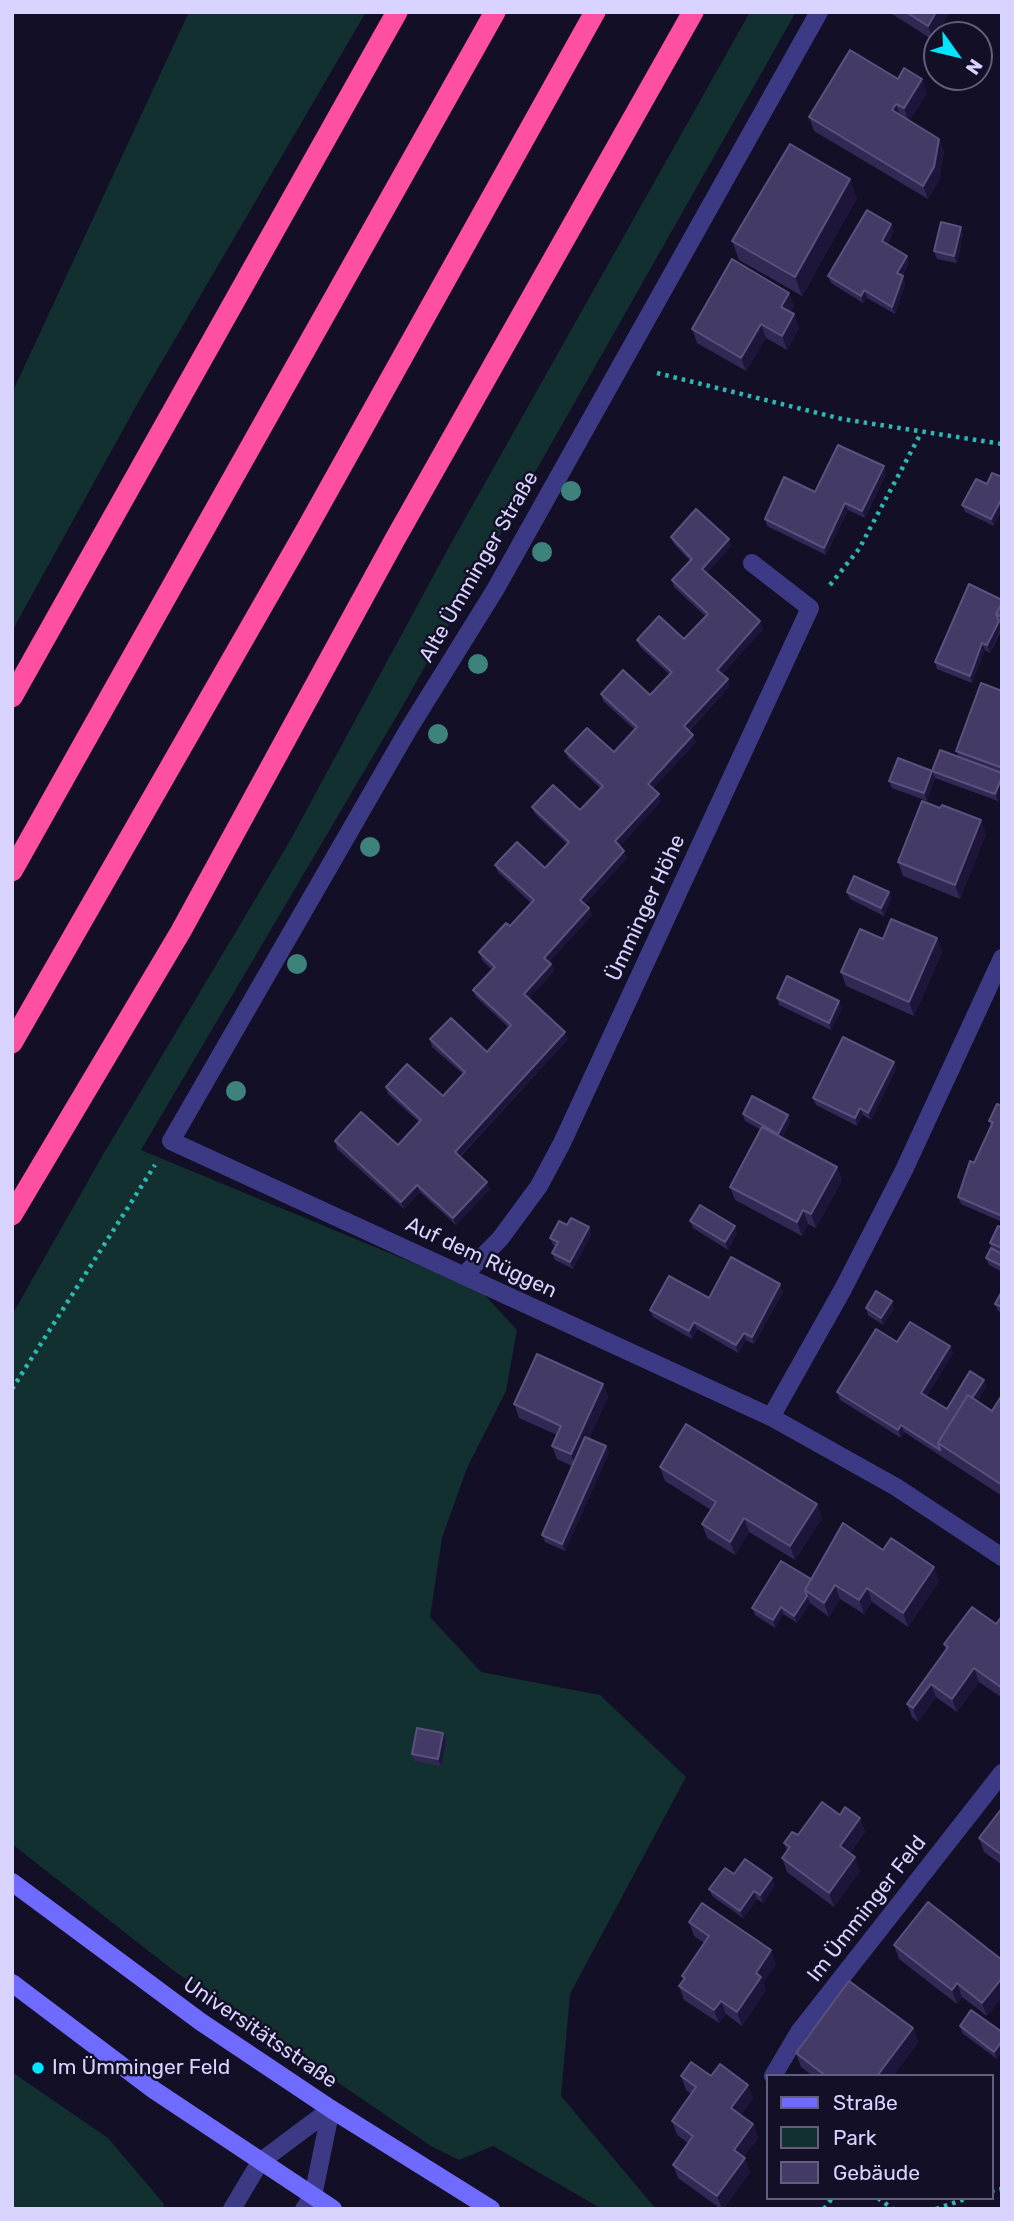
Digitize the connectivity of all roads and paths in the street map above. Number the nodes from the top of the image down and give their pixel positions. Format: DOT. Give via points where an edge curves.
graph roads {
  1 [pos="397,12"];
  2 [pos="495,12"];
  3 [pos="595,12"];
  4 [pos="693,12"];
  5 [pos="819,12"];
  6 [pos="657,373"];
  7 [pos="920,433"];
  8 [pos="1002,444"];
  9 [pos="752,563"];
  10 [pos="810,608"];
  11 [pos="12,697"];
  12 [pos="12,871"];
  13 [pos="1002,958"];
  14 [pos="12,1043"];
  15 [pos="171,1141"];
  16 [pos="12,1215"];
  17 [pos="464,1275"];
  18 [pos="12,1388"];
  19 [pos="771,1417"];
  20 [pos="1002,1557"];
  21 [pos="1002,1773"];
  22 [pos="12,1882"];
  23 [pos="12,1983"];
  24 [pos="774,2074"];
  25 [pos="331,2109"];
  26 [pos="261,2162"];
  27 [pos="962,2200"];
  28 [pos="308,2202"];
  29 [pos="232,2209"];
  30 [pos="333,2209"];
  31 [pos="491,2209"];
  32 [pos="936,2209"];
  1 -- 11 [label="highway"];
  2 -- 12 [label="highway"];
  3 -- 14 [label="highway"];
  4 -- 16 [label="highway" via="394,541 181,931"];
  5 -- 15 [label="street, Alte Ümminger Straße" via="495,590 408,730"];
  6 -- 7 [label="path" via="780,405"];
  7 -- 8 [label="path"];
  7 -- 10 [label="path" via="859,549"];
  9 -- 10 [label="street"];
  10 -- 17 [label="street, Ümminger Höhe" via="562,1143 500,1239"];
  13 -- 19 [label="street" via="904,1170"];
  15 -- 17 [label="street, Auf dem Rüggen"];
  15 -- 18 [label="path"];
  17 -- 19 [label="street, Auf dem Rüggen"];
  19 -- 20 [label="street, Auf dem Rüggen" via="896,1487"];
  21 -- 24 [label="street, Im Ümminger Feld" via="799,2032"];
  22 -- 25 [label="main road, Universitätsstraße" via="201,2022"];
  23 -- 26 [label="main road" via="154,2090"];
  25 -- 26 [label="street"];
  25 -- 28 [label="street"];
  25 -- 31 [label="main road, Universitätsstraße"];
  26 -- 28 [label="main road"];
  26 -- 29 [label="street"];
  27 -- 32 [label="path"];
  28 -- 30 [label="main road"];
}
